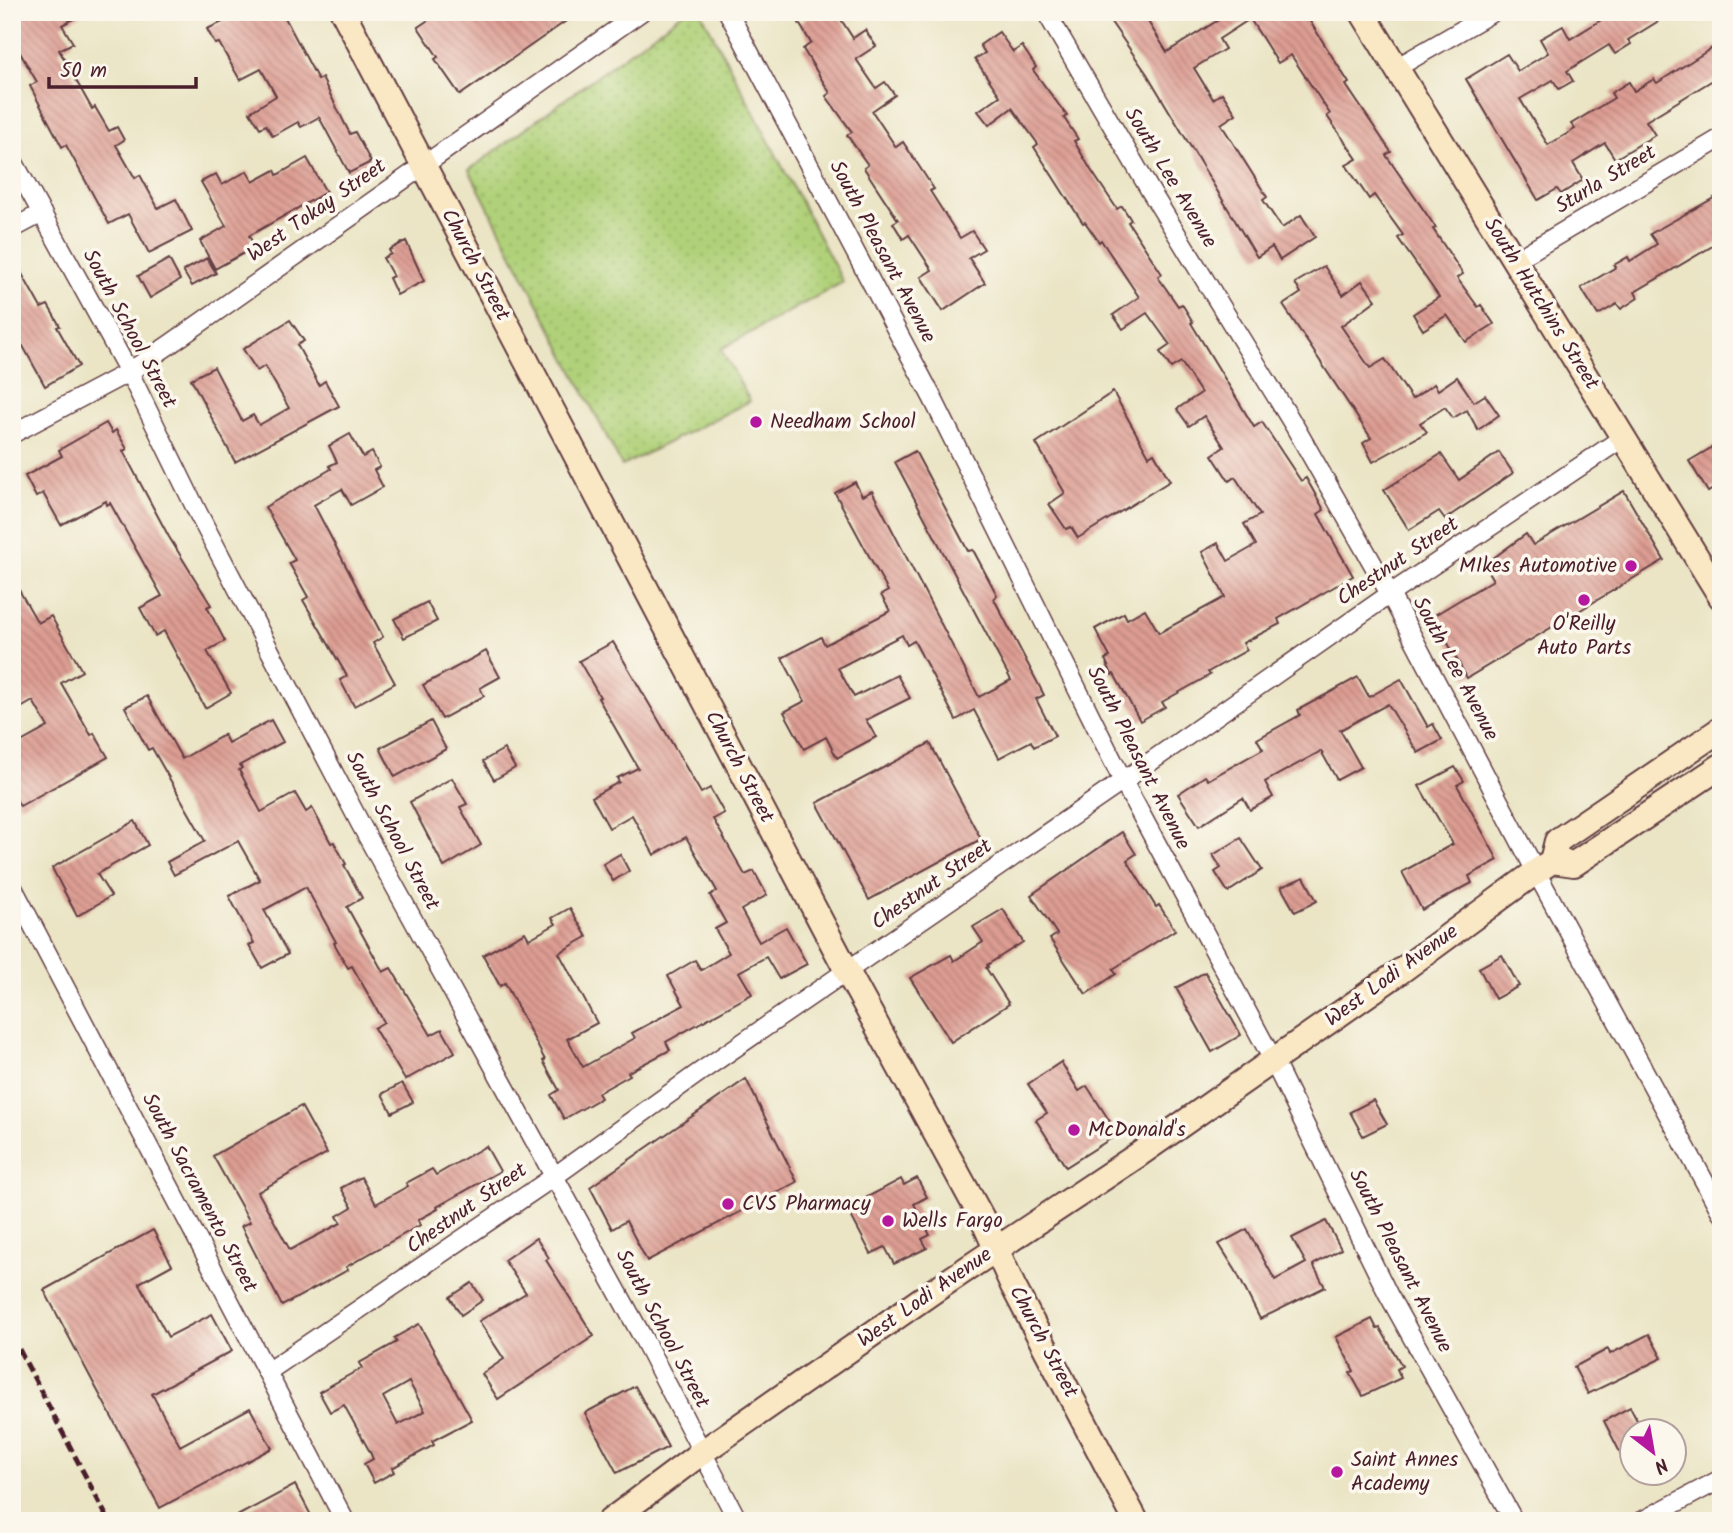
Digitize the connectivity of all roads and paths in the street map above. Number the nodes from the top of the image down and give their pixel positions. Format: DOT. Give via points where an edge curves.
graph roads {
  1 [pos="343,12"];
  2 [pos="641,12"];
  3 [pos="728,12"];
  4 [pos="1046,12"];
  5 [pos="1362,12"];
  6 [pos="1493,12"];
  7 [pos="1396,68"];
  8 [pos="1721,138"];
  9 [pos="12,159"];
  10 [pos="422,165"];
  11 [pos="42,214"];
  12 [pos="12,229"];
  13 [pos="1514,261"];
  14 [pos="129,372"];
  15 [pos="12,434"];
  16 [pos="1624,437"];
  17 [pos="1390,594"];
  18 [pos="1721,597"];
  19 [pos="1721,729"];
  20 [pos="1721,766"];
  21 [pos="1123,781"];
  22 [pos="1545,866"];
  23 [pos="12,886"];
  24 [pos="847,971"];
  25 [pos="1273,1060"];
  26 [pos="555,1176"];
  27 [pos="1721,1212"];
  28 [pos="996,1249"];
  29 [pos="267,1372"];
  30 [pos="701,1453"];
  31 [pos="1721,1479"];
  32 [pos="345,1521"];
  33 [pos="610,1521"];
  34 [pos="738,1521"];
  35 [pos="1136,1521"];
  36 [pos="1514,1521"];
  37 [pos="1642,1521"];
  1 -- 10 [label="main road, Church Street"];
  2 -- 10 [label="street, West Tokay Street"];
  3 -- 21 [label="street, South Pleasant Avenue" via="932,397"];
  4 -- 17 [label="street, South Lee Avenue"];
  5 -- 7 [label="main road, South Hutchins Street"];
  6 -- 7 [label="street"];
  7 -- 13 [label="main road, South Hutchins Street"];
  8 -- 13 [label="street, Sturla Street"];
  9 -- 11 [label="street, South School Street"];
  10 -- 14 [label="street, West Tokay Street"];
  10 -- 24 [label="main road, Church Street"];
  11 -- 12 [label="street"];
  11 -- 14 [label="street, South School Street"];
  13 -- 16 [label="main road, South Hutchins Street"];
  14 -- 15 [label="street, West Tokay Street"];
  14 -- 26 [label="street, South School Street" via="361,825"];
  16 -- 17 [label="street, Chestnut Street"];
  16 -- 18 [label="main road, South Hutchins Street"];
  17 -- 21 [label="street, Chestnut Street"];
  17 -- 22 [label="street, South Lee Avenue" via="1421,657"];
  19 -- 22 [label="main road, West Lodi Avenue" via="1557,841"];
  20 -- 22 [label="main road, West Lodi Avenue" via="1574,864"];
  21 -- 24 [label="street, Chestnut Street"];
  21 -- 25 [label="street, South Pleasant Avenue"];
  22 -- 25 [label="main road, West Lodi Avenue"];
  22 -- 27 [label="street, South Lee Avenue"];
  23 -- 29 [label="street, South Sacramento Street"];
  24 -- 26 [label="street, Chestnut Street"];
  24 -- 28 [label="main road, Church Street"];
  25 -- 28 [label="main road, West Lodi Avenue"];
  25 -- 36 [label="street, South Pleasant Avenue" via="1388,1294"];
  26 -- 29 [label="street, Chestnut Street"];
  26 -- 30 [label="street, South School Street"];
  28 -- 30 [label="main road, West Lodi Avenue"];
  28 -- 35 [label="main road, Church Street"];
  29 -- 32 [label="street, South Sacramento Street"];
  30 -- 33 [label="main road, West Lodi Avenue"];
  30 -- 34 [label="street, South School Street"];
  31 -- 37 [label="street"];
}
